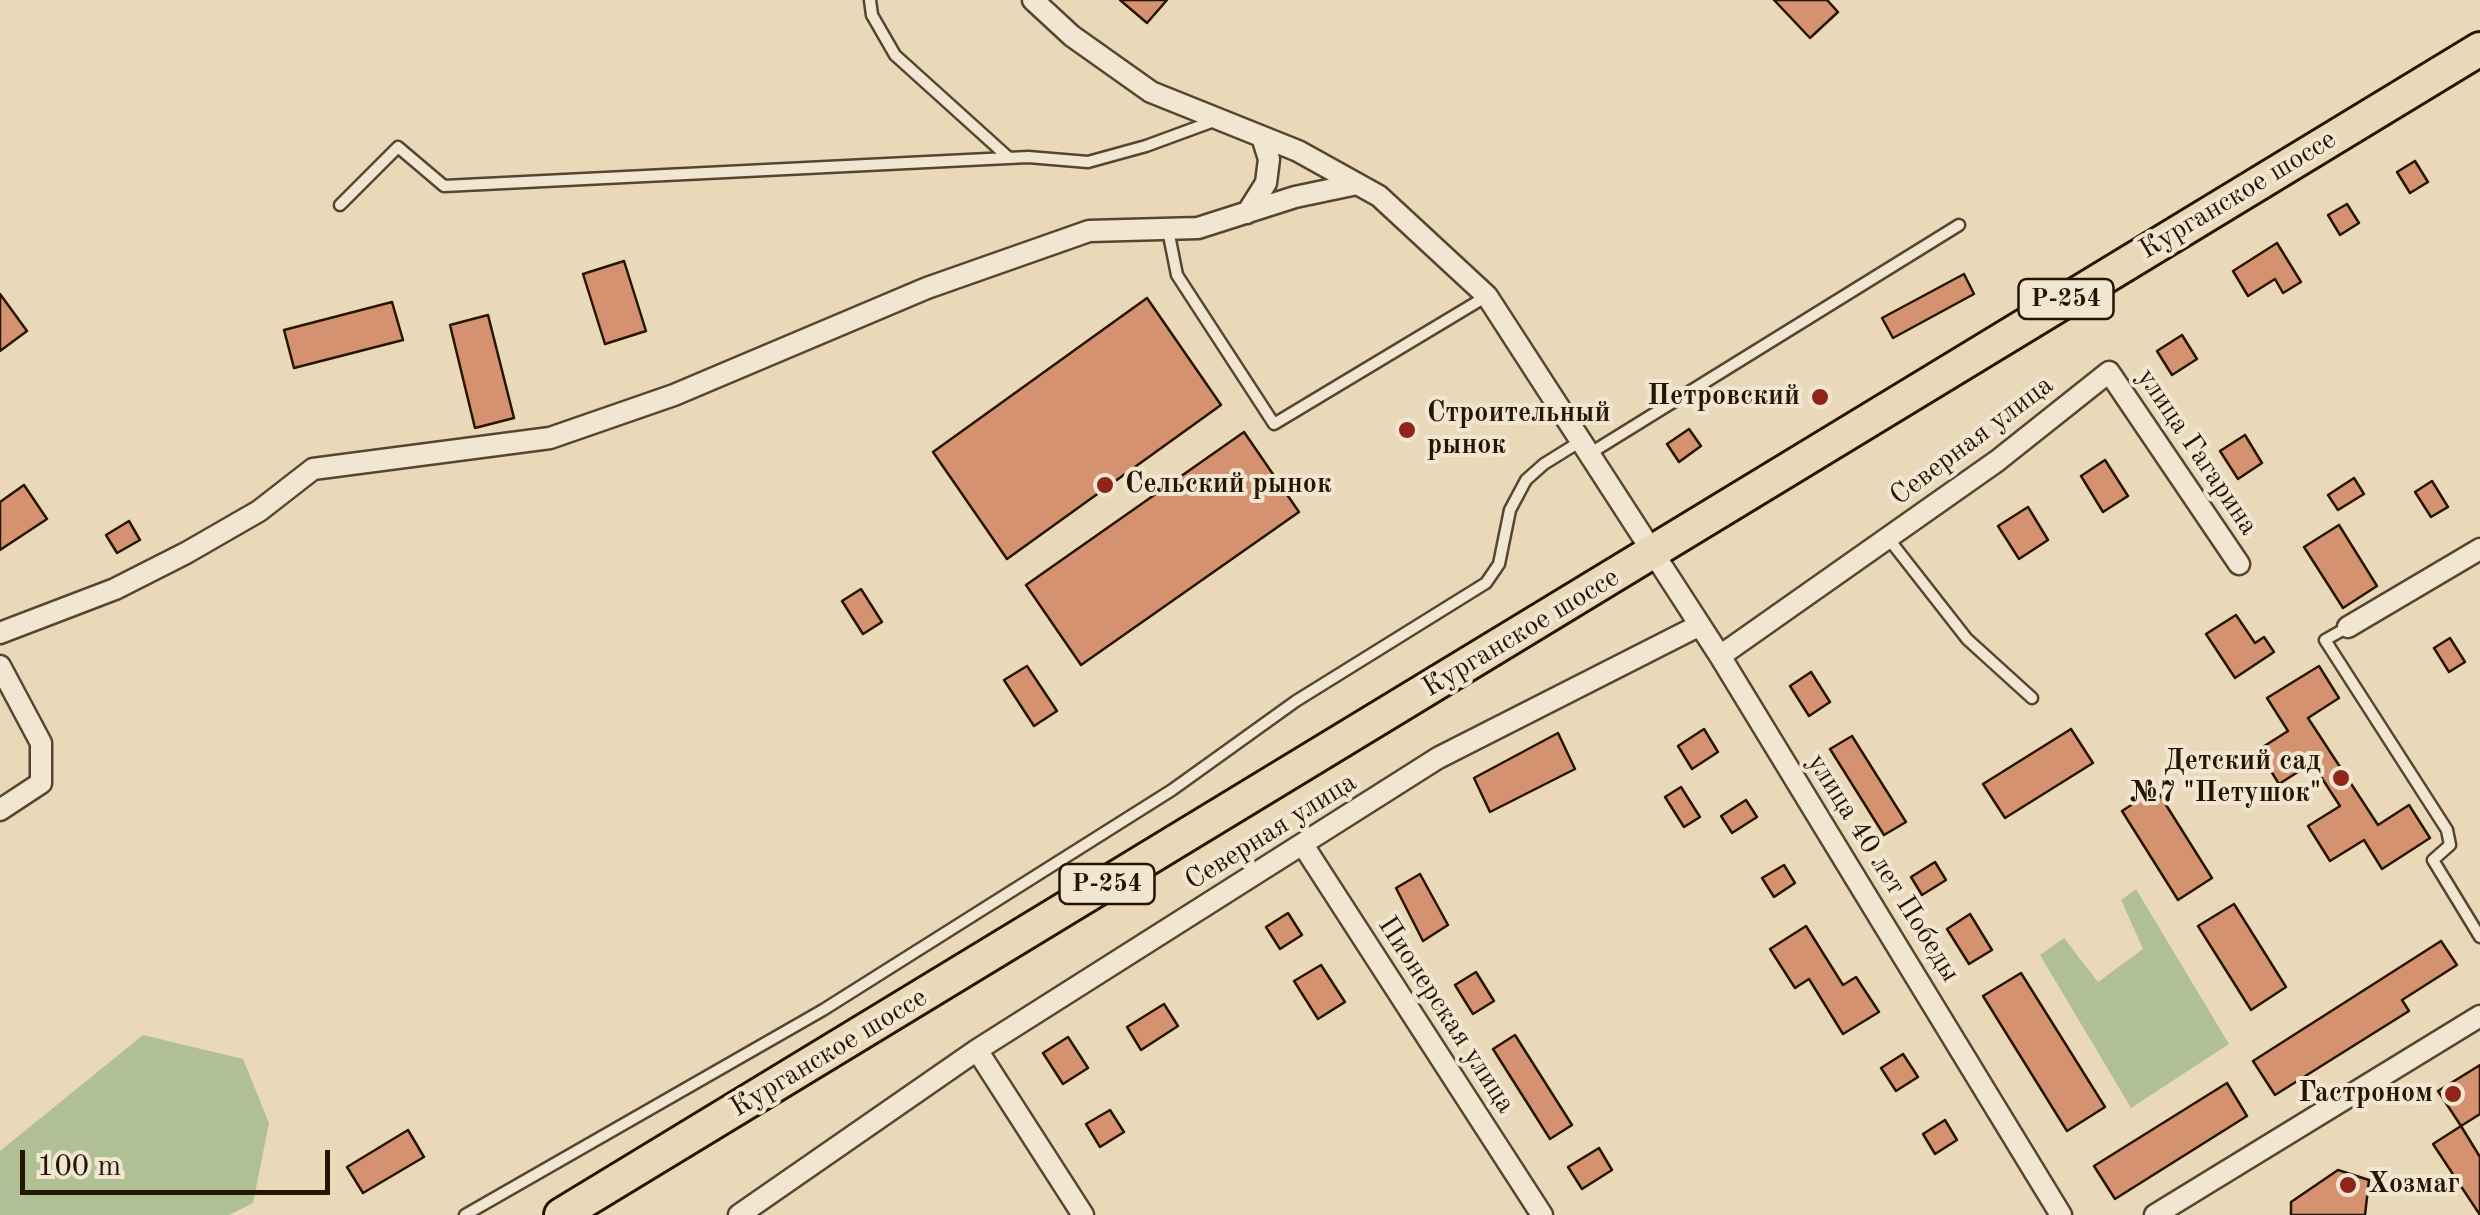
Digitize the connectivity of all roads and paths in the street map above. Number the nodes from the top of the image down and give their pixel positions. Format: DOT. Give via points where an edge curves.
graph roads {
  1 [pos="870,0"];
  2 [pos="1033,0"];
  3 [pos="2480,49"];
  4 [pos="1218,119"];
  5 [pos="1262,136"];
  6 [pos="1009,158"];
  7 [pos="1358,184"];
  8 [pos="340,205"];
  9 [pos="1247,213"];
  10 [pos="1959,224"];
  11 [pos="1168,230"];
  12 [pos="1487,296"];
  13 [pos="2108,372"];
  14 [pos="1585,448"];
  15 [pos="1888,537"];
  16 [pos="2480,548"];
  17 [pos="1654,553"];
  18 [pos="2240,564"];
  19 [pos="1700,625"];
  20 [pos="2348,627"];
  21 [pos="0,633"];
  22 [pos="1720,656"];
  23 [pos="0,666"];
  24 [pos="2032,698"];
  25 [pos="0,810"];
  26 [pos="1303,845"];
  27 [pos="2480,937"];
  28 [pos="2480,1016"];
  29 [pos="977,1050"];
  30 [pos="465,1215"];
  31 [pos="561,1215"];
  32 [pos="739,1215"];
  33 [pos="1083,1215"];
  34 [pos="1542,1215"];
  35 [pos="2061,1215"];
  36 [pos="2155,1215"];
  1 -- 6 [label="lane" via="895,54"];
  2 -- 4 [label="street, улица 40 лет Победы" via="1151,92"];
  3 -- 17 [label="main road, Курганское шоссе / Р-254"];
  4 -- 5 [label="street, улица 40 лет Победы"];
  4 -- 6 [label="lane" via="1088,162"];
  5 -- 7 [label="street, улица 40 лет Победы"];
  5 -- 9 [label="street" via="1269,158 1266,182"];
  6 -- 8 [label="lane" via="444,186 398,147"];
  7 -- 9 [label="street"];
  7 -- 12 [label="street, улица 40 лет Победы"];
  9 -- 11 [label="street"];
  10 -- 14 [label="lane"];
  11 -- 12 [label="lane" via="1178,275 1274,424"];
  11 -- 21 [label="street" via="1089,232 927,288 550,438 313,469 186,553 116,589"];
  12 -- 14 [label="street, улица 40 лет Победы"];
  13 -- 15 [label="street, Северная улица"];
  13 -- 18 [label="street, улица Гагарина"];
  14 -- 17 [label="street, улица 40 лет Победы"];
  14 -- 30 [label="lane" via="1544,464 1526,480 1510,510 1499,564 1486,583 824,1010"];
  15 -- 22 [label="street, Северная улица"];
  15 -- 24 [label="lane" via="1967,639"];
  16 -- 20 [label="street"];
  17 -- 19 [label="street, улица 40 лет Победы"];
  17 -- 31 [label="main road, Курганское шоссе / Р-254"];
  19 -- 22 [label="street, улица 40 лет Победы"];
  19 -- 26 [label="street, Северная улица" via="1438,758"];
  20 -- 27 [label="lane" via="2325,640 2447,830 2450,845 2434,860"];
  22 -- 35 [label="street, улица 40 лет Победы"];
  23 -- 25 [label="street" via="41,743 41,783"];
  26 -- 29 [label="street, Северная улица"];
  26 -- 34 [label="street, Пионерская улица"];
  28 -- 36 [label="street"];
  29 -- 32 [label="street, Северная улица"];
  29 -- 33 [label="street"];
}
